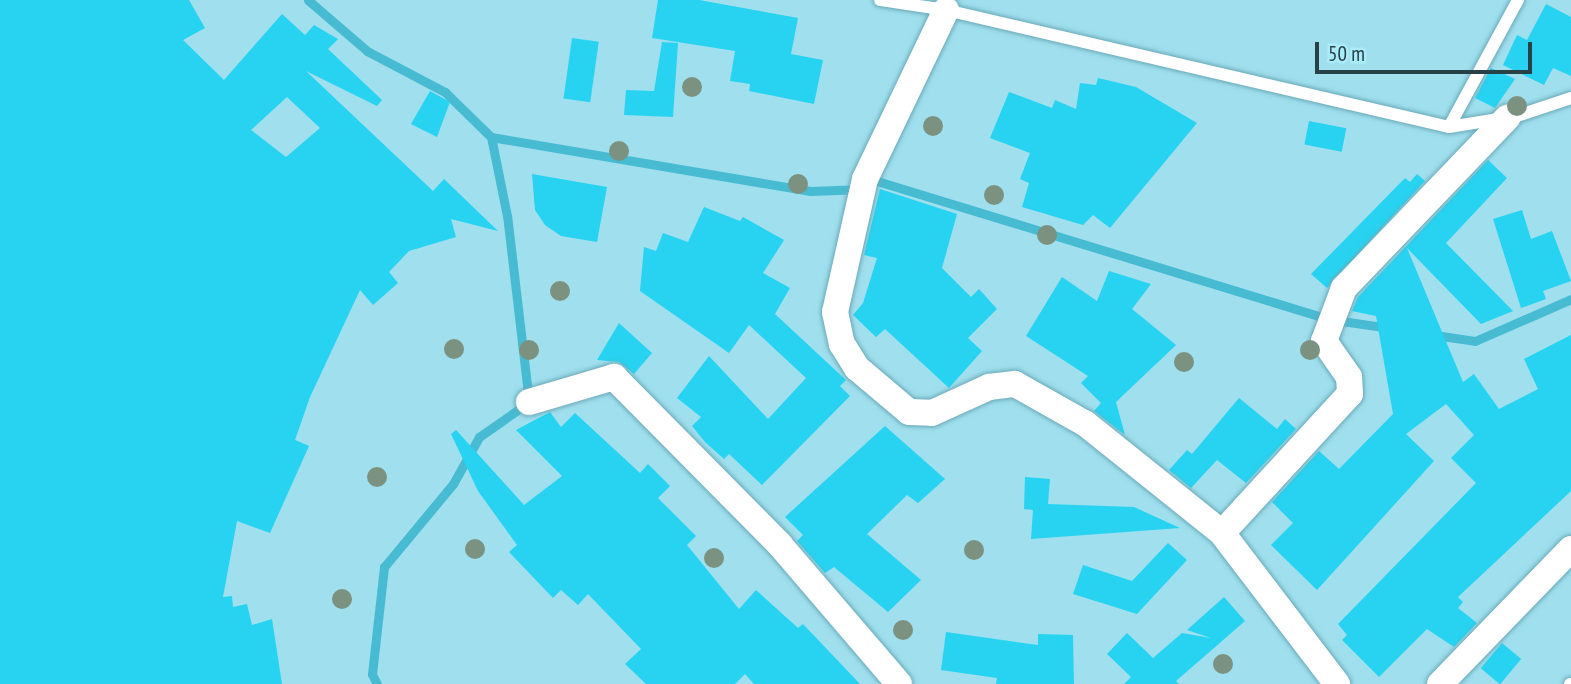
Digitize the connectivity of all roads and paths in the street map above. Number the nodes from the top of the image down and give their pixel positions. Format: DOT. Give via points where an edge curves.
graph roads {
  1 [pos="880,0"];
  2 [pos="1518,0"];
  3 [pos="947,5"];
  4 [pos="1571,98"];
  5 [pos="1507,118"];
  6 [pos="1449,127"];
  7 [pos="528,402"];
  8 [pos="1222,533"];
  9 [pos="1571,548"];
  10 [pos="899,684"];
  11 [pos="1336,684"];
  12 [pos="1440,684"];
  1 -- 3 [label="lane"];
  2 -- 6 [label="lane"];
  3 -- 6 [label="lane"];
  3 -- 8 [label="street" via="864,179 835,312 842,344 857,368 909,412 932,413 989,387 1015,384 1038,392"];
  4 -- 5 [label="lane"];
  5 -- 6 [label="lane"];
  5 -- 8 [label="street" via="1344,288 1324,341 1349,377 1350,394"];
  7 -- 10 [label="street" via="614,377 780,545"];
  8 -- 11 [label="street"];
  9 -- 12 [label="street"];
}
